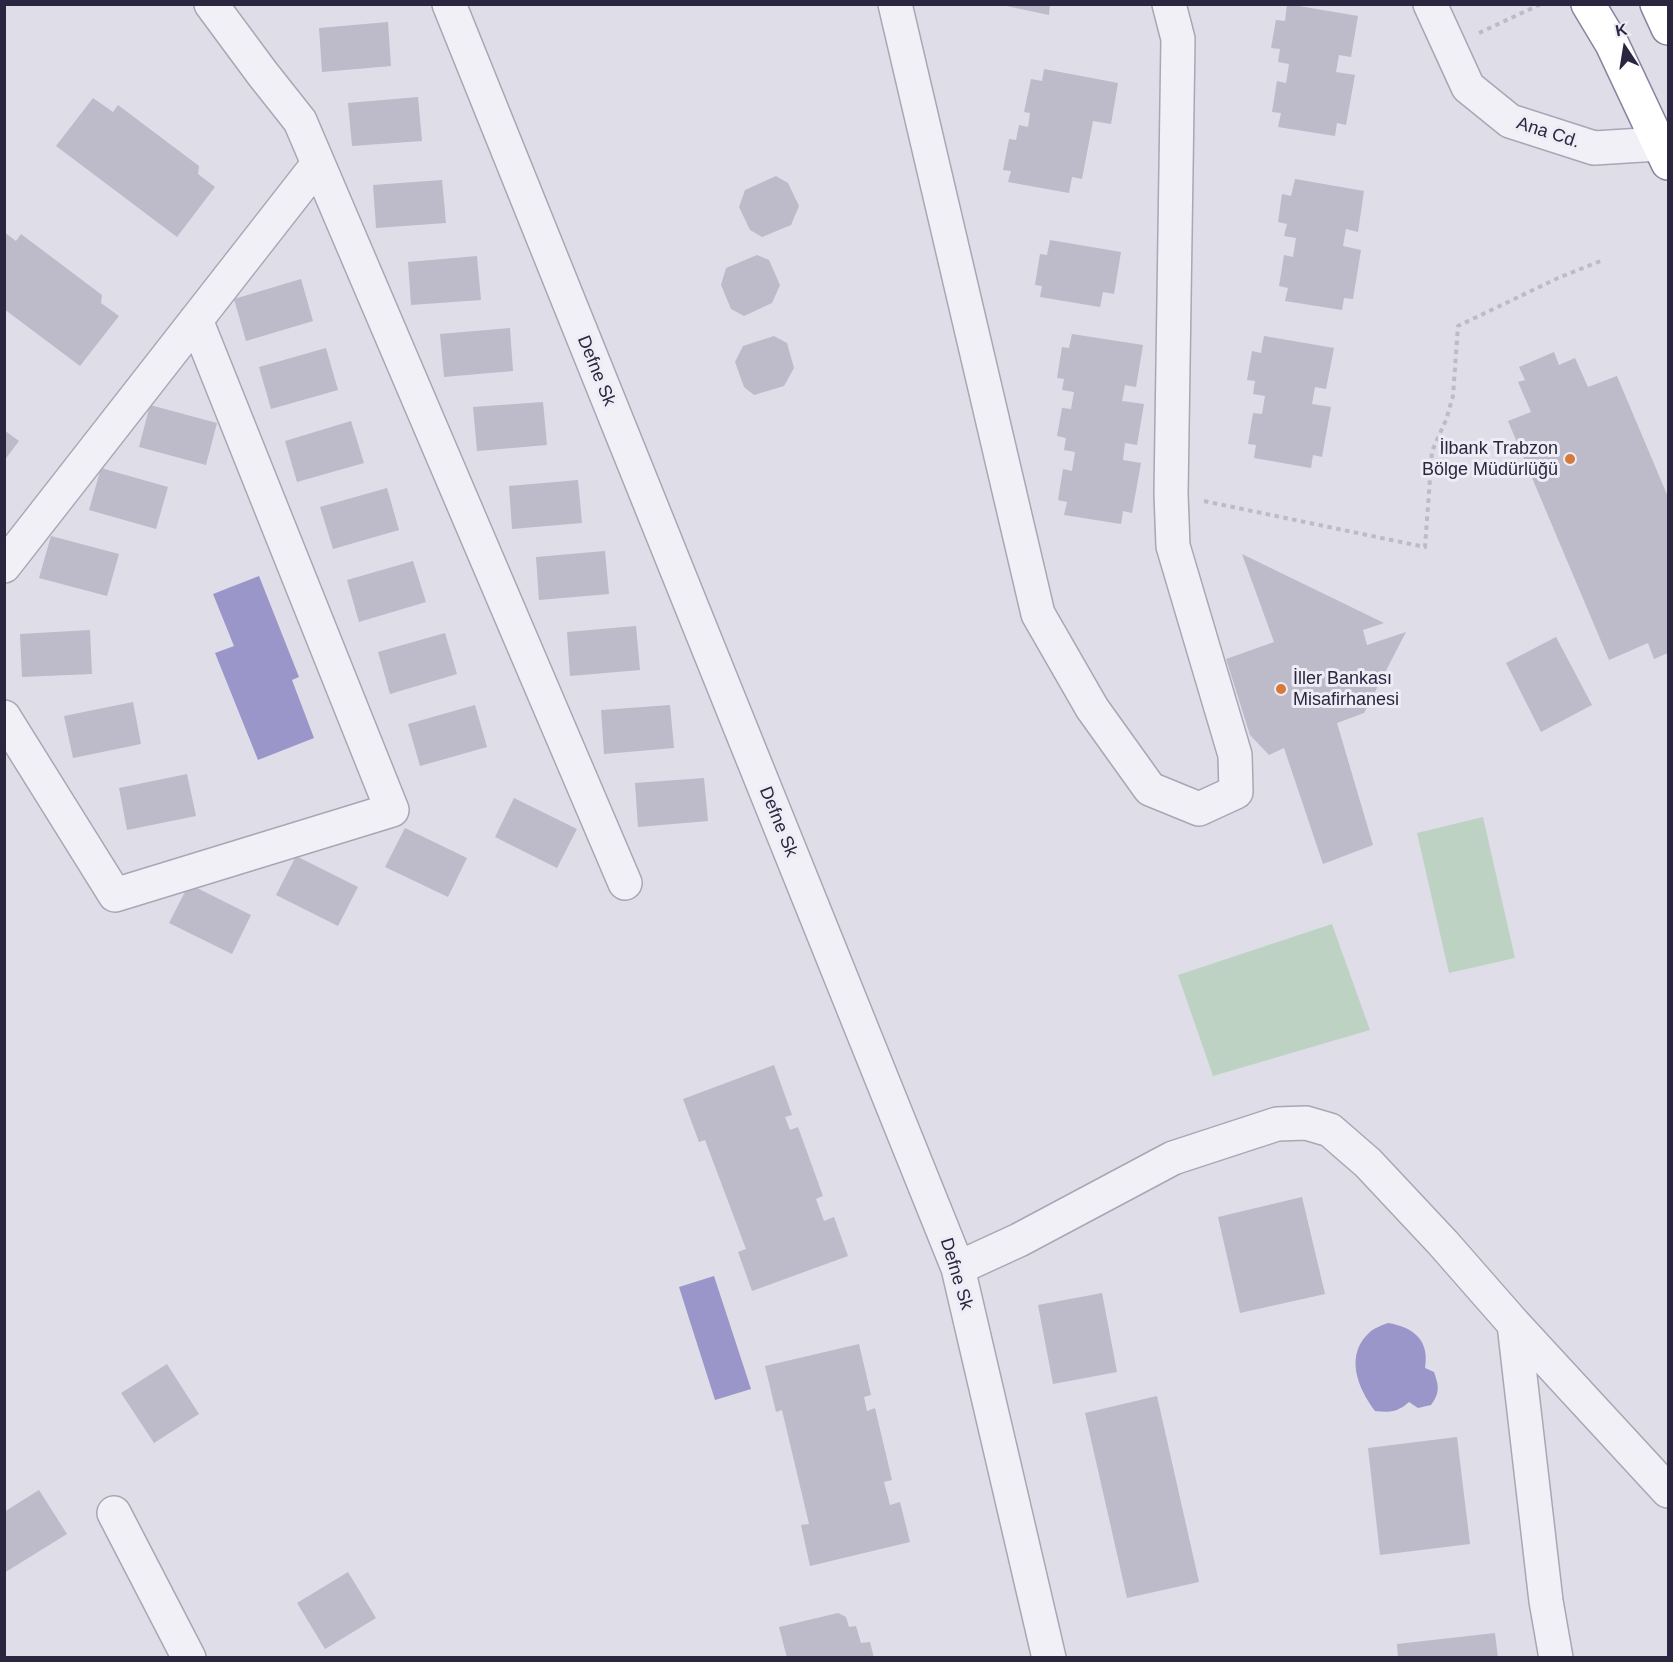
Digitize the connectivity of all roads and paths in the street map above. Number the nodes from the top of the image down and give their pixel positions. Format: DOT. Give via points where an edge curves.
graph roads {
  1 [pos="211,4"];
  2 [pos="449,4"];
  3 [pos="895,4"];
  4 [pos="1168,4"];
  5 [pos="1430,4"];
  6 [pos="1541,4"];
  7 [pos="1588,4"];
  8 [pos="1657,4"];
  9 [pos="1522,15"];
  10 [pos="1668,28"];
  11 [pos="1664,154"];
  12 [pos="318,164"];
  13 [pos="1603,260"];
  14 [pos="196,320"];
  15 [pos="1171,494"];
  16 [pos="4,566"];
  17 [pos="4,717"];
  18 [pos="625,883"];
  19 [pos="958,1268"];
  20 [pos="1514,1324"];
  21 [pos="1668,1491"];
  22 [pos="114,1513"];
  23 [pos="189,1658"];
  24 [pos="1049,1658"];
  25 [pos="1556,1658"];
  1 -- 12 [label="street" via="300,121"];
  2 -- 19 [label="street, Defne Sk"];
  3 -- 15 [label="street" via="1038,614 1092,708 1150,789 1199,809 1236,792 1235,755 1173,546"];
  4 -- 15 [label="street" via="1178,39"];
  5 -- 11 [label="street, Ana Cd." via="1468,87 1510,121 1594,148"];
  6 -- 9 [label="path"];
  7 -- 11 [label="highway" via="1612,44"];
  8 -- 10 [label="highway"];
  12 -- 14 [label="street"];
  12 -- 18 [label="street"];
  13 -- 15 [label="path" via="1458,326 1453,396 1432,452 1425,547"];
  14 -- 16 [label="street"];
  14 -- 17 [label="street" via="392,810 115,896"];
  19 -- 20 [label="street" via="1173,1158 1277,1124 1306,1123 1330,1130 1368,1163"];
  19 -- 24 [label="street, Defne Sk"];
  20 -- 21 [label="street"];
  20 -- 25 [label="street"];
  22 -- 23 [label="street"];
}
